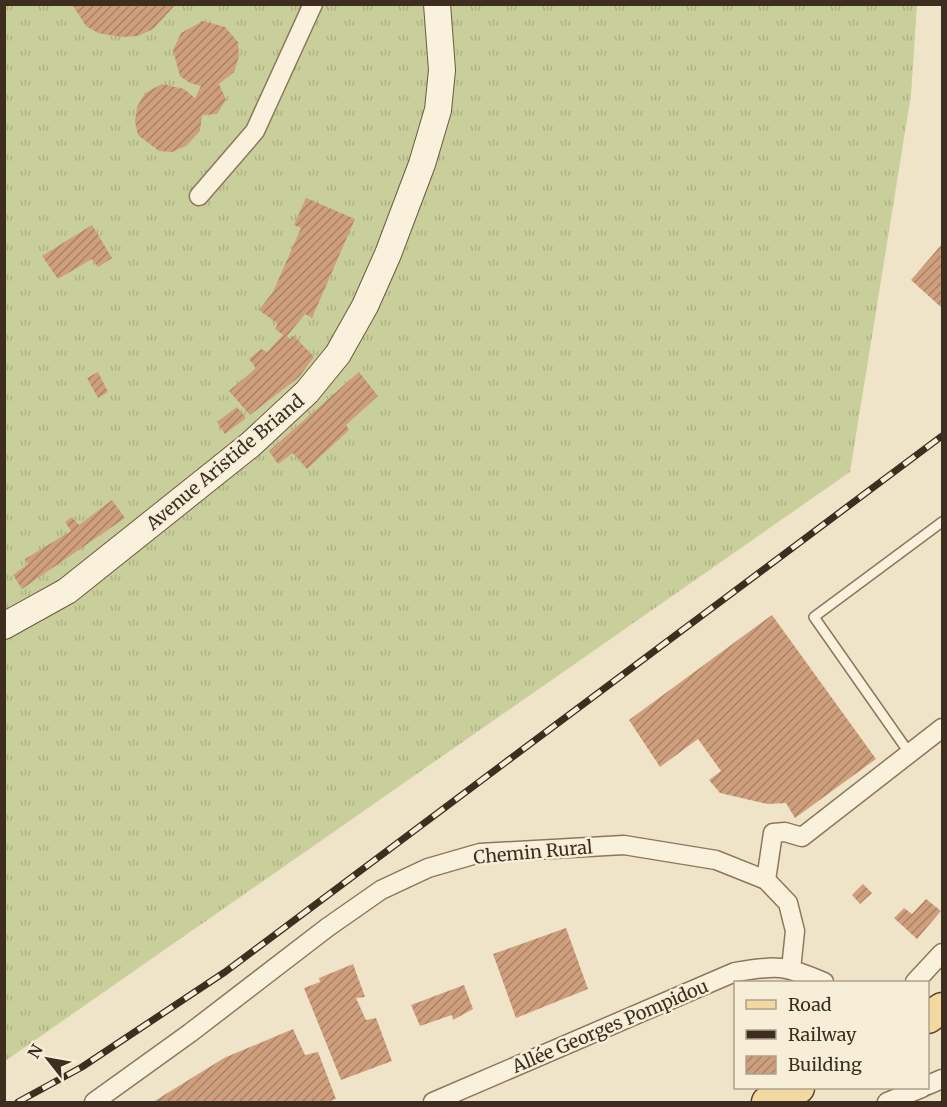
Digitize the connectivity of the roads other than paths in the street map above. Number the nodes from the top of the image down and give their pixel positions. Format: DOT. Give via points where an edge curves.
graph roads {
  1 [pos="313,4"];
  2 [pos="437,4"];
  3 [pos="199,196"];
  4 [pos="942,522"];
  5 [pos="4,626"];
  6 [pos="942,728"];
  7 [pos="910,754"];
  8 [pos="766,880"];
  9 [pos="942,953"];
  10 [pos="791,969"];
  11 [pos="821,981"];
  12 [pos="916,981"];
  13 [pos="942,1008"];
  14 [pos="929,1017"];
  15 [pos="797,1089"];
  16 [pos="920,1089"];
  17 [pos="94,1102"];
  18 [pos="433,1102"];
  19 [pos="767,1102"];
  20 [pos="887,1102"];
  1 -- 3 [label="street" via="255,131"];
  2 -- 5 [label="main road, Avenue Aristide Briand" via="442,70 438,110 388,254 338,354 308,392 250,445 67,591"];
  4 -- 7 [label="lane" via="814,617"];
  6 -- 7 [label="street"];
  7 -- 8 [label="street" via="802,837 773,833"];
  8 -- 10 [label="street, Chemin Rural" via="788,903 795,931"];
  8 -- 17 [label="street, Chemin Rural" via="716,860 624,845 480,853 428,868 381,890 328,927"];
  9 -- 12 [label="street"];
  10 -- 11 [label="street, Allée Georges Pompidou"];
  10 -- 18 [label="street, Allée Georges Pompidou" via="776,966 735,972"];
  13 -- 14 [label="main road"];
  15 -- 19 [label="main road"];
  16 -- 20 [label="street"];
}
